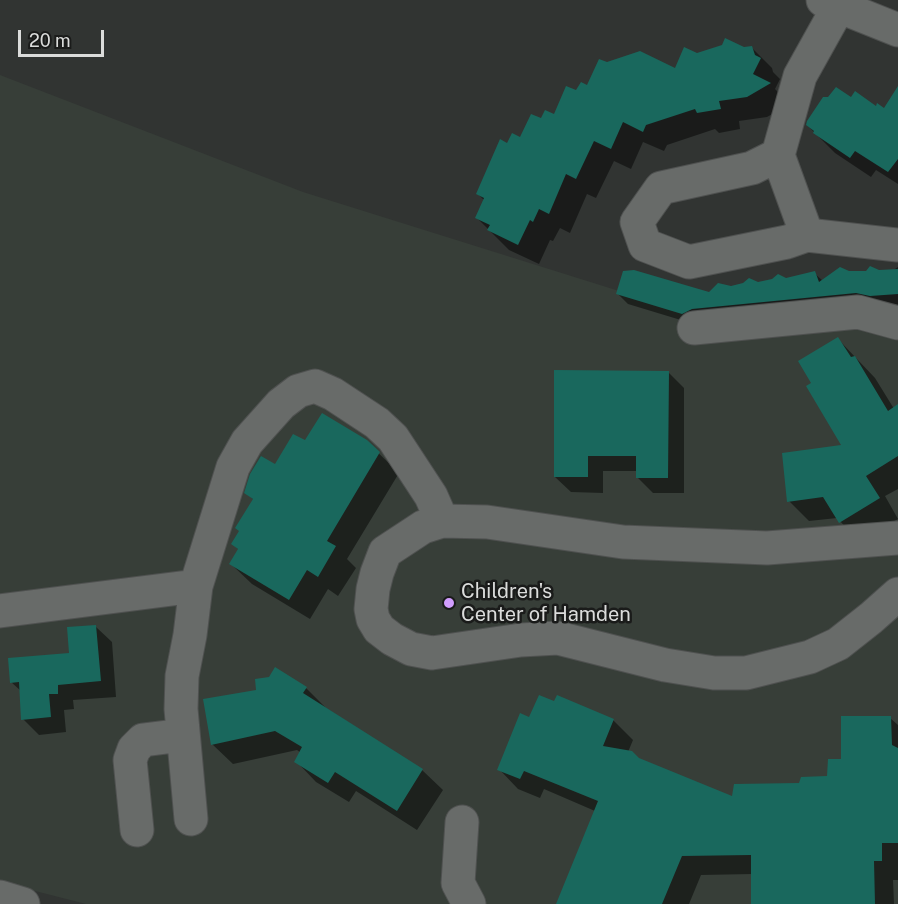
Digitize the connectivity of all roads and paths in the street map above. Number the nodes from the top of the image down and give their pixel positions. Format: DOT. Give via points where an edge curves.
graph roads {
  1 [pos="831,3"];
  2 [pos="898,30"];
  3 [pos="778,155"];
  4 [pos="807,236"];
  5 [pos="898,245"];
  6 [pos="898,323"];
  7 [pos="694,328"];
  8 [pos="442,521"];
  9 [pos="898,538"];
  10 [pos="196,586"];
  11 [pos="898,594"];
  12 [pos="0,611"];
  13 [pos="183,735"];
  14 [pos="191,819"];
  15 [pos="462,822"];
  16 [pos="138,830"];
  17 [pos="0,897"];
  18 [pos="23,904"];
  19 [pos="469,904"];
  1 -- 2 [label="street"];
  1 -- 3 [label="street" via="800,76"];
  3 -- 4 [label="street"];
  3 -- 4 [label="street" via="752,168 661,188 637,222 645,245 689,261"];
  4 -- 5 [label="street"];
  6 -- 7 [label="street" via="858,312"];
  8 -- 9 [label="street" via="487,522 624,542 766,548"];
  8 -- 10 [label="street" via="431,496 393,438 377,423 315,386 280,404 247,442 233,466"];
  8 -- 11 [label="street" via="423,527 385,552 371,609 379,629 392,639 411,649 432,653 558,638 665,665 714,673 746,673 810,657 838,644"];
  10 -- 12 [label="street"];
  10 -- 13 [label="street" via="182,676"];
  13 -- 14 [label="street"];
  13 -- 16 [label="street" via="143,740 134,749 130,760"];
  15 -- 19 [label="street" via="458,883"];
  17 -- 18 [label="street"];
}
